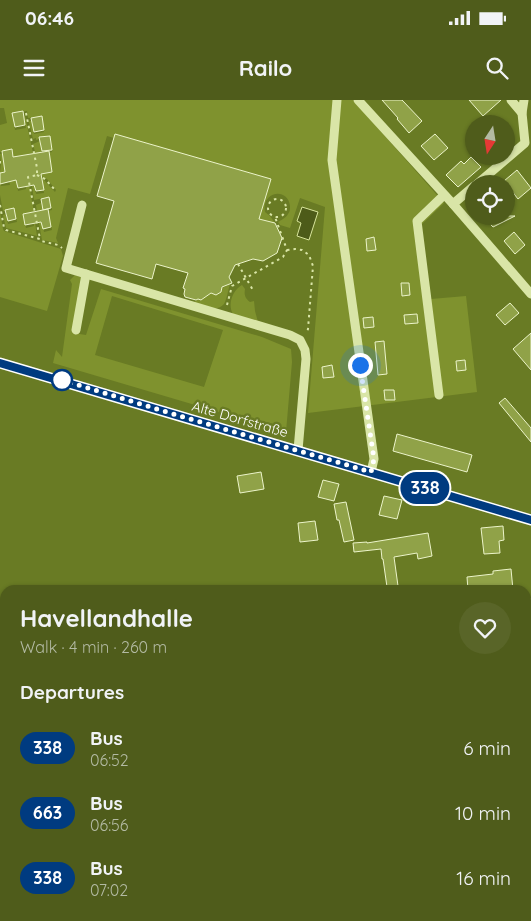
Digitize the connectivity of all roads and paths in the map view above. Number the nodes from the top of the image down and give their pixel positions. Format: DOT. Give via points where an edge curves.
graph roads {
  1 [pos="337,100"];
  2 [pos="358,100"];
  3 [pos="511,100"];
  4 [pos="524,100"];
  5 [pos="26,113"];
  6 [pos="522,113"];
  7 [pos="0,161"];
  8 [pos="0,165"];
  9 [pos="37,175"];
  10 [pos="487,175"];
  11 [pos="56,191"];
  12 [pos="465,193"];
  13 [pos="444,195"];
  14 [pos="452,204"];
  15 [pos="0,205"];
  16 [pos="82,205"];
  17 [pos="275,217"];
  18 [pos="4,228"];
  19 [pos="0,229"];
  20 [pos="40,239"];
  21 [pos="287,250"];
  22 [pos="69,258"];
  23 [pos="238,264"];
  24 [pos="86,274"];
  25 [pos="246,278"];
  26 [pos="254,292"];
  27 [pos="531,294"];
  28 [pos="224,315"];
  29 [pos="76,330"];
  30 [pos="300,340"];
  31 [pos="0,363"];
  32 [pos="439,395"];
  33 [pos="298,450"];
  34 [pos="371,472"];
  35 [pos="531,520"];
  1 -- 34 [label="street" via="332,160 374,459"];
  2 -- 13 [label="street"];
  3 -- 6 [label="street"];
  4 -- 6 [label="street"];
  5 -- 9 [label="path"];
  6 -- 10 [label="street" via="524,143"];
  7 -- 8 [label="path"];
  9 -- 11 [label="path"];
  9 -- 20 [label="path" via="28,177"];
  12 -- 14 [label="street"];
  13 -- 14 [label="street"];
  13 -- 32 [label="street" via="417,221"];
  14 -- 27 [label="street"];
  15 -- 18 [label="path"];
  16 -- 22 [label="street"];
  17 -- 17 [label="path" via="286,211 285,202 279,199 269,205 268,210"];
  17 -- 21 [label="path"];
  18 -- 19 [label="path"];
  18 -- 20 [label="path"];
  20 -- 22 [label="path" via="58,245"];
  21 -- 25 [label="path" via="283,257"];
  21 -- 30 [label="path" via="302,250 309,255 312,266 308,330"];
  22 -- 24 [label="street" via="66,268"];
  23 -- 25 [label="path"];
  24 -- 28 [label="street"];
  24 -- 29 [label="street"];
  25 -- 26 [label="path"];
  25 -- 28 [label="path" via="232,286"];
  28 -- 30 [label="street"];
  30 -- 33 [label="street" via="306,359"];
  31 -- 33 [label="street, Alte Dorfstraße"];
  33 -- 34 [label="street, Alte Dorfstraße"];
  34 -- 35 [label="street, Alte Dorfstraße"];
}
